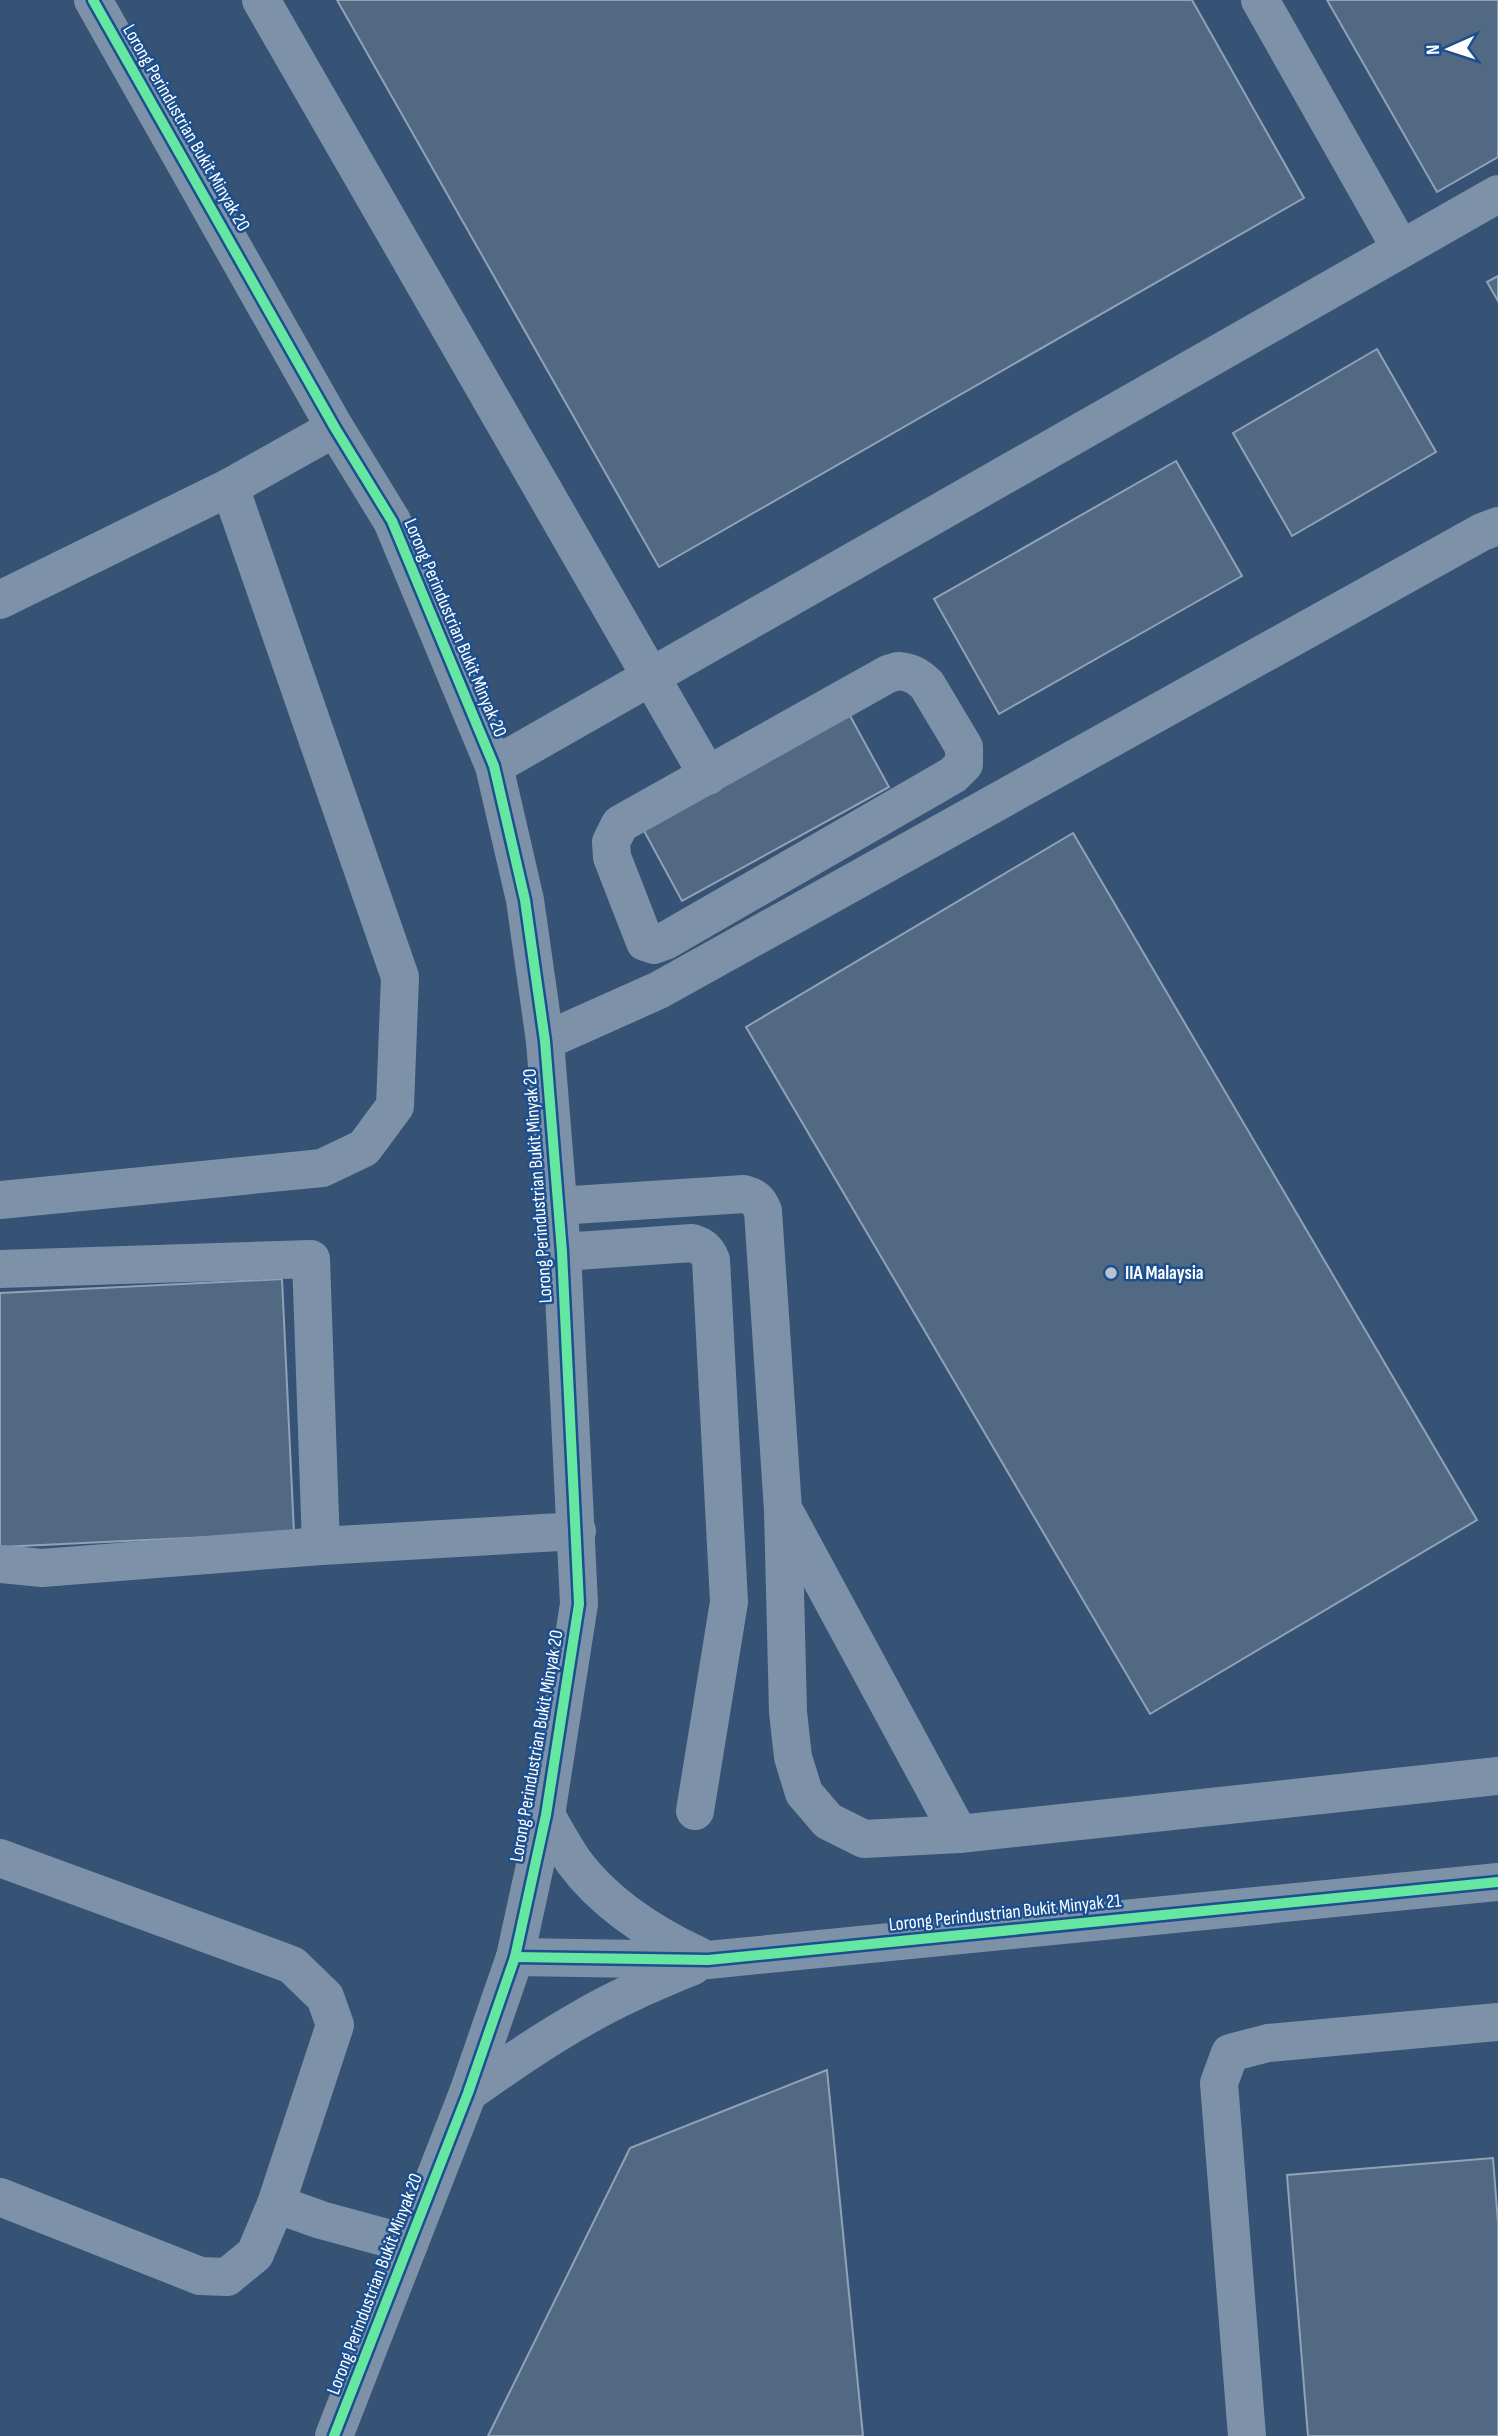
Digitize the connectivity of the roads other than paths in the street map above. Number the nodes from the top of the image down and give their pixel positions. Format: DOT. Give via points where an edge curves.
graph roads {
  1 [pos="93,0"];
  2 [pos="261,0"];
  3 [pos="1259,0"];
  4 [pos="1498,194"];
  5 [pos="1401,249"];
  6 [pos="335,428"];
  7 [pos="230,487"];
  8 [pos="1498,526"];
  9 [pos="0,600"];
  10 [pos="650,678"];
  11 [pos="494,766"];
  12 [pos="708,776"];
  13 [pos="545,1041"];
  14 [pos="0,1200"];
  15 [pos="557,1206"];
  16 [pos="562,1252"];
  17 [pos="0,1269"];
  18 [pos="783,1510"];
  19 [pos="577,1531"];
  20 [pos="321,1546"];
  21 [pos="0,1564"];
  22 [pos="1498,1776"];
  23 [pos="695,1811"];
  24 [pos="546,1815"];
  25 [pos="959,1834"];
  26 [pos="0,1858"];
  27 [pos="1498,1882"];
  28 [pos="515,1957"];
  29 [pos="708,1960"];
  30 [pos="1498,2022"];
  31 [pos="468,2093"];
  32 [pos="0,2197"];
  33 [pos="275,2204"];
  34 [pos="409,2244"];
  35 [pos="334,2436"];
  36 [pos="1247,2436"];
  1 -- 6 [label="street, Lorong Perindustrian Bukit Minyak 20"];
  2 -- 10 [label="street"];
  3 -- 5 [label="street"];
  4 -- 5 [label="street"];
  5 -- 10 [label="street"];
  6 -- 7 [label="street"];
  6 -- 11 [label="street, Lorong Perindustrian Bukit Minyak 20" via="392,521"];
  7 -- 9 [label="street"];
  7 -- 14 [label="street" via="400,977 394,1106 364,1148 321,1168"];
  8 -- 13 [label="street" via="659,990"];
  10 -- 11 [label="street"];
  10 -- 12 [label="street"];
  11 -- 13 [label="street, Lorong Perindustrian Bukit Minyak 20" via="525,900"];
  12 -- 12 [label="street" via="898,671 909,672 927,685 964,747 964,764 953,775 665,941 645,942 612,857 611,842 620,824"];
  13 -- 15 [label="street, Lorong Perindustrian Bukit Minyak 20"];
  15 -- 16 [label="street, Lorong Perindustrian Bukit Minyak 20"];
  15 -- 18 [label="street" via="744,1194 760,1202"];
  16 -- 19 [label="street, Lorong Perindustrian Bukit Minyak 20"];
  16 -- 23 [label="street" via="692,1244 701,1246 711,1260 729,1602"];
  17 -- 20 [label="street" via="311,1259"];
  18 -- 25 [label="street"];
  18 -- 25 [label="street" via="789,1713 793,1757 804,1793 828,1821 863,1839"];
  19 -- 20 [label="street"];
  19 -- 24 [label="street, Lorong Perindustrian Bukit Minyak 20" via="579,1604"];
  20 -- 21 [label="street" via="41,1568"];
  22 -- 25 [label="street"];
  24 -- 28 [label="street, Lorong Perindustrian Bukit Minyak 20"];
  24 -- 29 [label="street" via="575,1863 613,1903 657,1936"];
  26 -- 33 [label="street" via="292,1965 325,1997 335,2025"];
  27 -- 29 [label="street, Lorong Perindustrian Bukit Minyak 21"];
  28 -- 29 [label="street, Lorong Perindustrian Bukit Minyak 21"];
  28 -- 31 [label="street, Lorong Perindustrian Bukit Minyak 20"];
  29 -- 31 [label="street" via="583,2017"];
  30 -- 36 [label="street" via="1268,2043 1230,2053 1219,2083"];
  31 -- 34 [label="street, Lorong Perindustrian Bukit Minyak 20"];
  32 -- 33 [label="street" via="200,2276 227,2277 255,2254"];
  33 -- 34 [label="street"];
  34 -- 35 [label="street, Lorong Perindustrian Bukit Minyak 20"];
}
